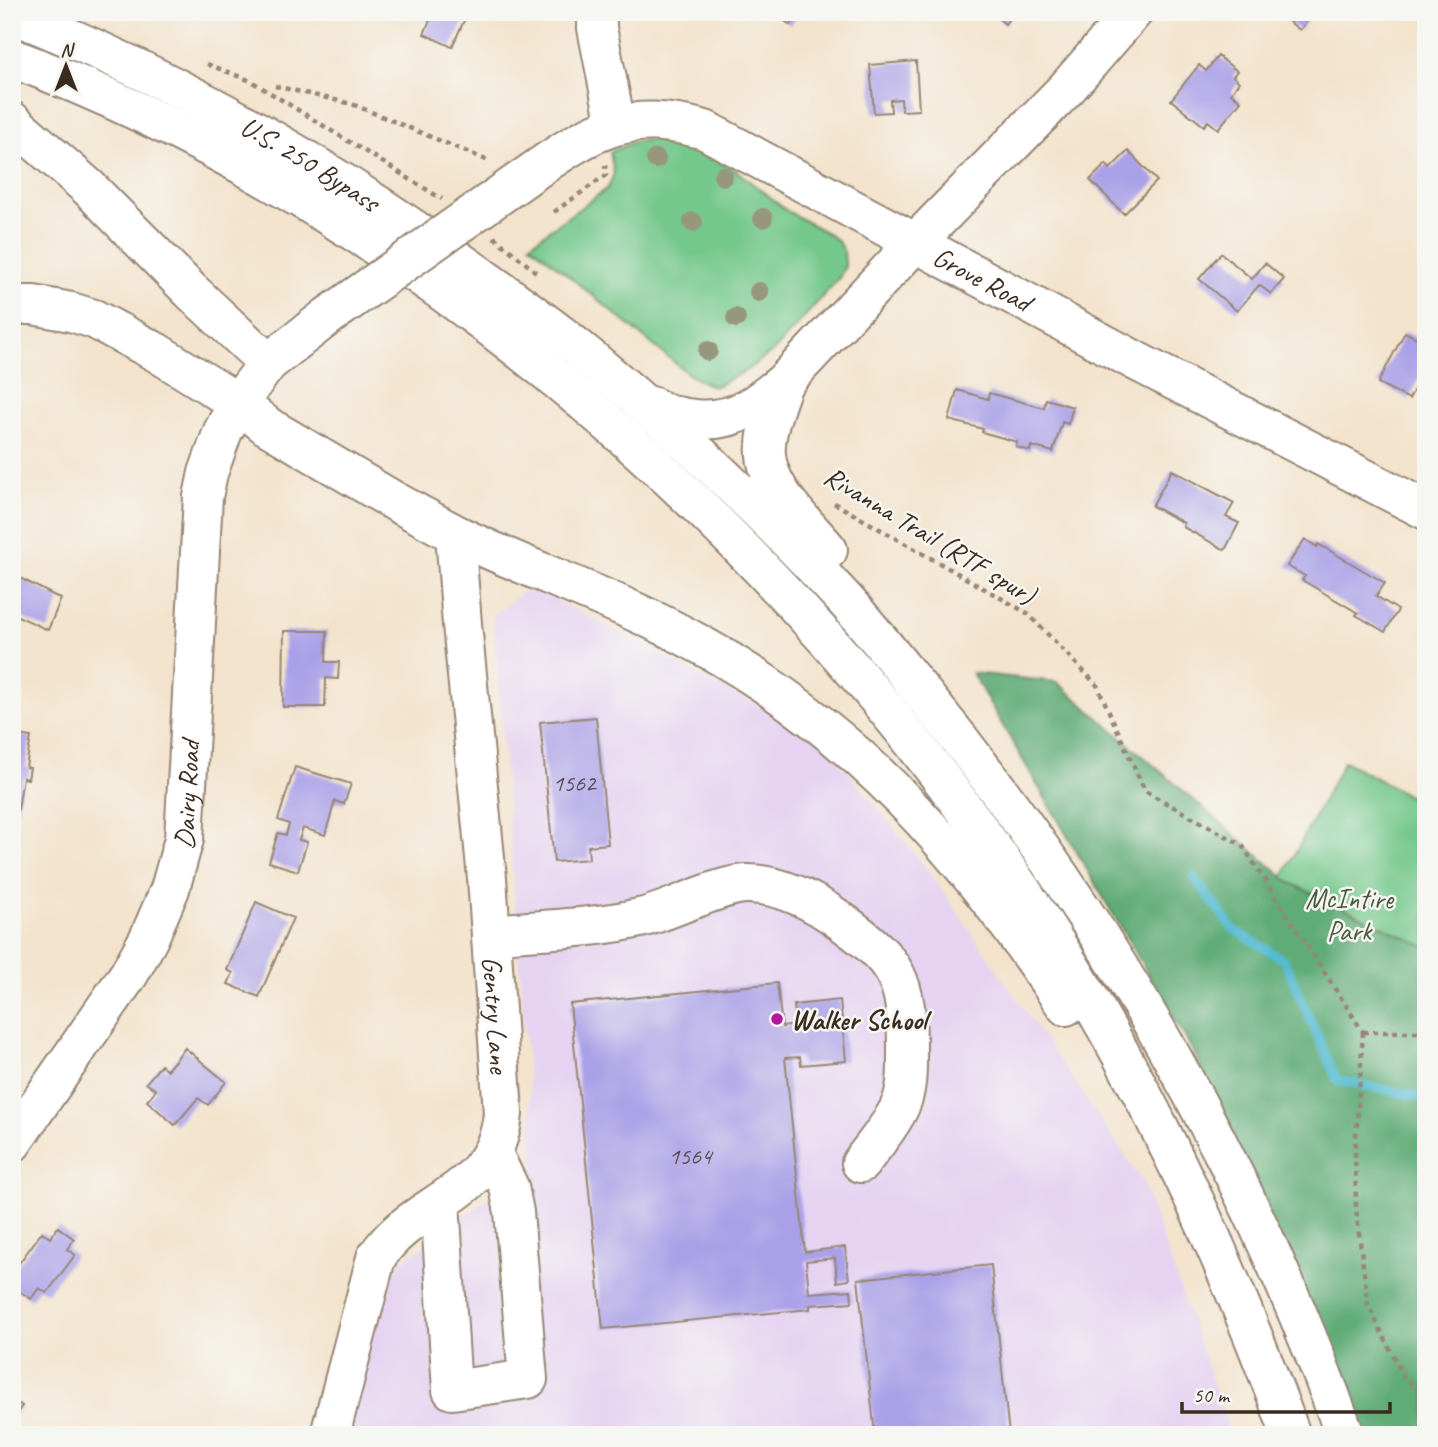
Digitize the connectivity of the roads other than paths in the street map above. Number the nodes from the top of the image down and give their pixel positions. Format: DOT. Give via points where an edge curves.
graph roads {
  1 [pos="597,12"];
  2 [pos="1133,12"];
  3 [pos="12,14"];
  4 [pos="12,58"];
  5 [pos="12,121"];
  6 [pos="617,125"];
  7 [pos="915,243"];
  8 [pos="12,305"];
  9 [pos="327,317"];
  10 [pos="268,363"];
  11 [pos="783,383"];
  12 [pos="638,399"];
  13 [pos="238,403"];
  14 [pos="1426,510"];
  15 [pos="455,534"];
  16 [pos="848,603"];
  17 [pos="491,934"];
  18 [pos="12,1143"];
  19 [pos="493,1154"];
  20 [pos="861,1163"];
  21 [pos="1186,1183"];
  22 [pos="440,1202"];
  23 [pos="330,1435"];
  24 [pos="1291,1435"];
  25 [pos="1345,1435"];
  1 -- 6 [label="main road"];
  2 -- 7 [label="main road" via="1067,88"];
  3 -- 12 [label="main road, U.S. 250 Bypass" via="159,78 322,169 397,216 585,354"];
  4 -- 21 [label="main road, U.S. 250 Bypass" via="136,111 242,165 344,225 411,269 547,372 662,471 834,647 985,838 1090,1000"];
  5 -- 10 [label="main road" via="88,187"];
  6 -- 7 [label="main road, Grove Road" via="675,122 705,130"];
  6 -- 9 [label="main road, Grove Road, bridge" via="592,133 534,171"];
  7 -- 11 [label="main road"];
  7 -- 14 [label="main road, Grove Road"];
  8 -- 13 [label="main road" via="33,305 94,319"];
  9 -- 10 [label="main road, Dairy Road"];
  10 -- 13 [label="main road, Dairy Road"];
  11 -- 12 [label="main road" via="748,408 720,419 667,414"];
  11 -- 16 [label="main road" via="766,444 768,468 773,483 828,551"];
  12 -- 16 [label="main road" via="747,499"];
  13 -- 15 [label="main road" via="268,426"];
  13 -- 18 [label="main road, Dairy Road" via="223,431 203,497 184,839 170,890 129,974"];
  15 -- 17 [label="main road, Gentry Lane"];
  15 -- 21 [label="main road" via="701,645 780,693 843,743 901,798 1001,914"];
  16 -- 25 [label="main road" via="965,744 1044,852 1163,1040 1276,1263"];
  17 -- 19 [label="main road, Gentry Lane" via="503,1113"];
  17 -- 20 [label="main road" via="645,916 742,884 803,897 829,912 885,957 904,995 905,1089 900,1106"];
  19 -- 22 [label="main road, Gentry Lane" via="480,1173"];
  19 -- 22 [label="main road" via="509,1187 514,1212 528,1379 452,1390"];
  21 -- 24 [label="main road" via="1259,1349"];
  22 -- 23 [label="main road, Gentry Lane" via="386,1241 376,1258"];
}
